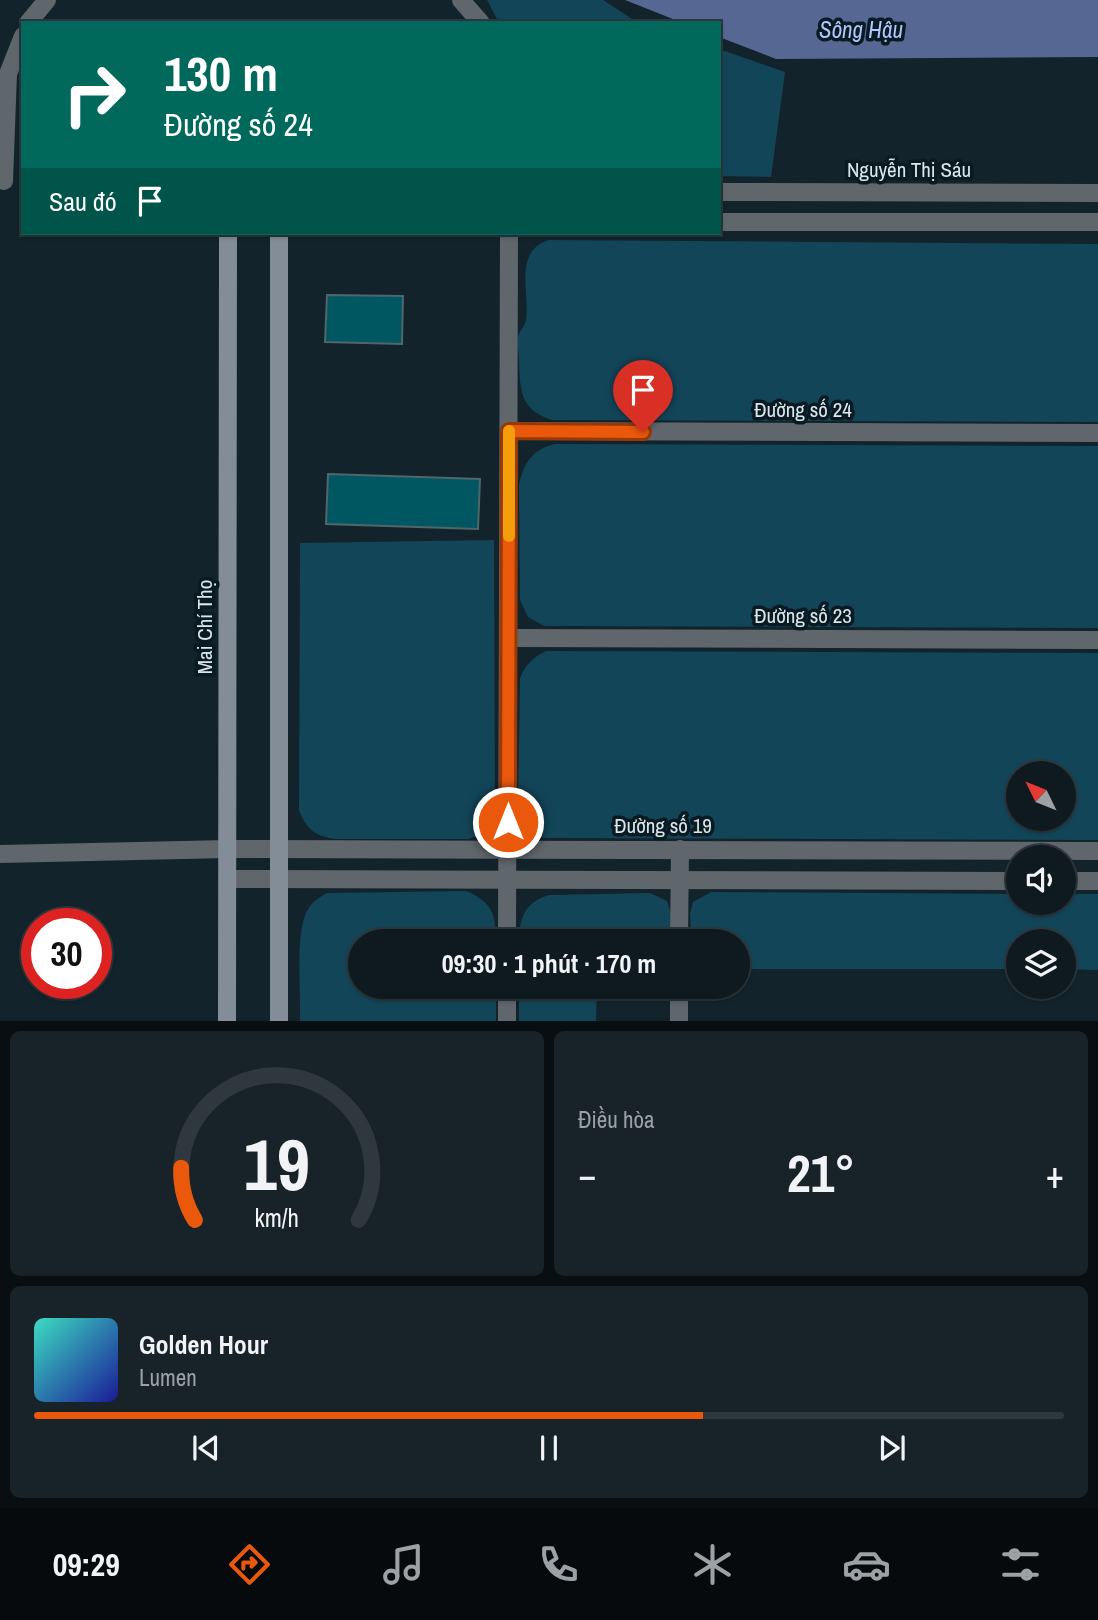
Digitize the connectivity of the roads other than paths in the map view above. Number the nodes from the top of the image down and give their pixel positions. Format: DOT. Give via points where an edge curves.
graph roads {
  1 [pos="47,0"];
  2 [pos="461,0"];
  3 [pos="30,21"];
  4 [pos="479,21"];
  5 [pos="21,41"];
  6 [pos="2,181"];
  7 [pos="21,183"];
  8 [pos="721,192"];
  9 [pos="779,192"];
  10 [pos="1025,193"];
  11 [pos="1098,193"];
  12 [pos="721,222"];
  13 [pos="779,222"];
  14 [pos="1024,222"];
  15 [pos="1098,222"];
  16 [pos="228,235"];
  17 [pos="279,235"];
  18 [pos="509,235"];
  19 [pos="509,431"];
  20 [pos="1098,433"];
  21 [pos="508,638"];
  22 [pos="1098,640"];
  23 [pos="508,848"];
  24 [pos="228,849"];
  25 [pos="279,849"];
  26 [pos="680,849"];
  27 [pos="1098,851"];
  28 [pos="0,854"];
  29 [pos="228,878"];
  30 [pos="279,878"];
  31 [pos="507,879"];
  32 [pos="679,881"];
  33 [pos="1006,881"];
  34 [pos="1076,881"];
  35 [pos="1098,881"];
  36 [pos="507,929"];
  37 [pos="679,929"];
  38 [pos="507,999"];
  39 [pos="679,999"];
  40 [pos="227,1021"];
  41 [pos="279,1021"];
  42 [pos="507,1021"];
  43 [pos="679,1021"];
  1 -- 3 [label="street"];
  2 -- 4 [label="street"];
  5 -- 6 [label="street" via="8,74"];
  6 -- 7 [label="street"];
  8 -- 9 [label="street, Nguyễn Thị Sáu"];
  9 -- 10 [label="street, Nguyễn Thị Sáu"];
  9 -- 13 [label="street"];
  10 -- 11 [label="street, Nguyễn Thị Sáu"];
  10 -- 14 [label="street"];
  12 -- 13 [label="street"];
  13 -- 14 [label="street"];
  14 -- 15 [label="street"];
  16 -- 24 [label="street, Mai Chí Thọ"];
  17 -- 25 [label="street"];
  18 -- 19 [label="street"];
  19 -- 20 [label="street, Đường số 24"];
  19 -- 21 [label="street"];
  21 -- 22 [label="street, Đường số 23"];
  21 -- 23 [label="street"];
  23 -- 25 [label="street, Đường số 19"];
  23 -- 26 [label="street, Đường số 19"];
  23 -- 31 [label="street"];
  24 -- 25 [label="street, Đường số 19"];
  24 -- 28 [label="street, Đường số 19"];
  24 -- 29 [label="street, Mai Chí Thọ"];
  25 -- 30 [label="street"];
  26 -- 27 [label="street, Đường số 19"];
  26 -- 32 [label="street"];
  29 -- 30 [label="street"];
  29 -- 40 [label="street, Mai Chí Thọ"];
  30 -- 31 [label="street"];
  30 -- 41 [label="street"];
  31 -- 32 [label="street"];
  31 -- 36 [label="street"];
  32 -- 33 [label="street"];
  32 -- 37 [label="street"];
  34 -- 35 [label="street"];
  38 -- 42 [label="street"];
  39 -- 43 [label="street"];
}
